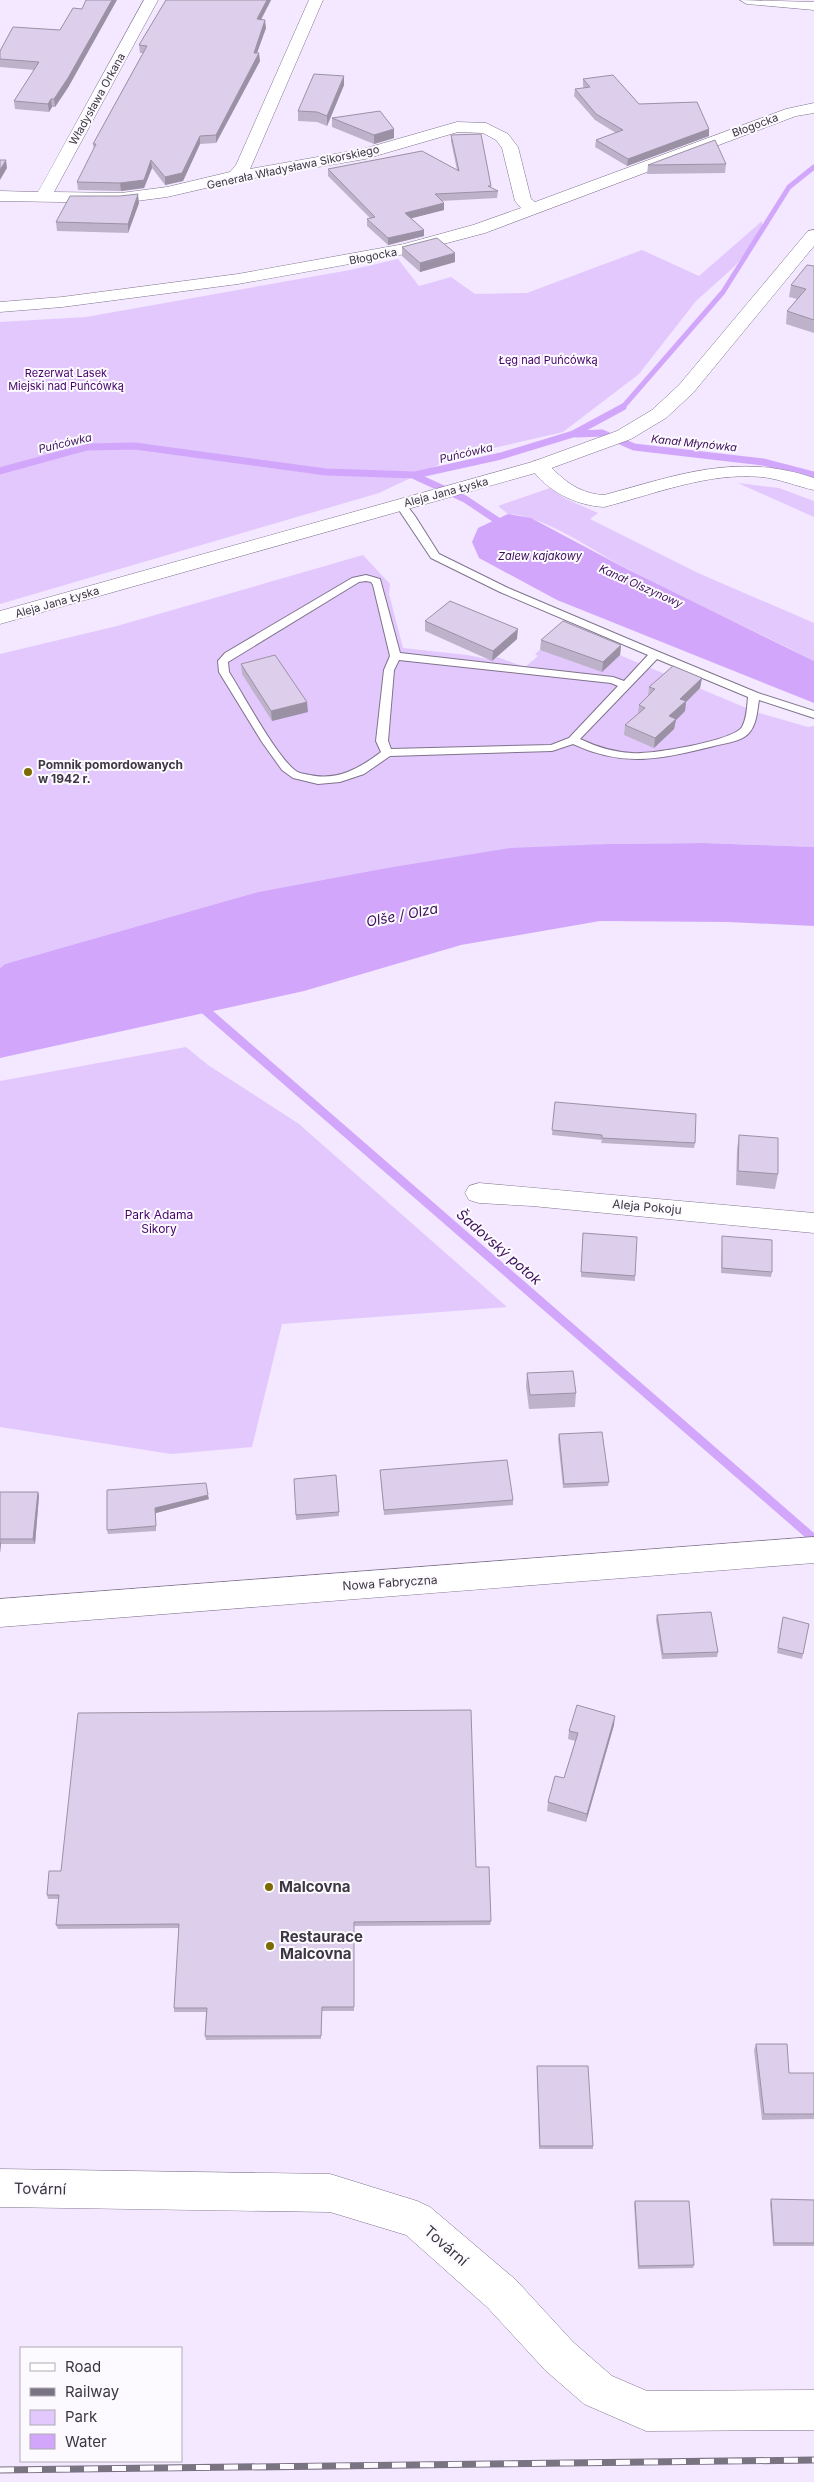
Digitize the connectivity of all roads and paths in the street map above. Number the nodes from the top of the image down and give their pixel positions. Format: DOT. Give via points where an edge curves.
graph roads {
  1 [pos="151,0"];
  2 [pos="316,0"];
  3 [pos="747,0"];
  4 [pos="814,6"];
  5 [pos="814,108"];
  6 [pos="236,176"];
  7 [pos="0,196"];
  8 [pos="43,197"];
  9 [pos="532,208"];
  10 [pos="814,235"];
  11 [pos="0,307"];
  12 [pos="539,466"];
  13 [pos="814,484"];
  14 [pos="400,504"];
  15 [pos="0,618"];
  16 [pos="655,654"];
  17 [pos="396,656"];
  18 [pos="625,685"];
  19 [pos="754,695"];
  20 [pos="814,715"];
  21 [pos="573,740"];
  22 [pos="388,753"];
  23 [pos="479,1193"];
  24 [pos="814,1223"];
  25 [pos="814,1550"];
  26 [pos="0,1613"];
  27 [pos="0,2188"];
  28 [pos="814,2410"];
  1 -- 8 [label="street, Władysława Orkana"];
  2 -- 6 [label="street" via="244,166"];
  3 -- 4 [label="street"];
  5 -- 9 [label="street, Błogocka" via="792,112"];
  6 -- 8 [label="street, Generała Władysława Sikorskiego" via="139,196"];
  6 -- 9 [label="street, Generała Władysława Sikorskiego" via="365,154 457,127 486,128 502,137 510,147 523,201"];
  7 -- 8 [label="street, Generała Władysława Sikorskiego"];
  9 -- 11 [label="street, Błogocka" via="479,229 338,263 62,302"];
  10 -- 12 [label="street, Aleja Jana Łyska" via="686,389 659,414 624,435"];
  12 -- 13 [label="street" via="568,493 591,501 604,501 721,471 777,472"];
  12 -- 14 [label="street, Aleja Jana Łyska"];
  14 -- 15 [label="street, Aleja Jana Łyska"];
  14 -- 16 [label="lane" via="435,556 504,590"];
  16 -- 18 [label="lane"];
  16 -- 19 [label="lane"];
  17 -- 18 [label="lane" via="613,680"];
  17 -- 22 [label="lane" via="389,670 382,741"];
  17 -- 22 [label="lane" via="378,585 375,580 366,578 356,580 223,661 224,672 292,774 313,780 335,781 371,766"];
  18 -- 21 [label="lane"];
  19 -- 20 [label="lane"];
  19 -- 21 [label="lane" via="749,728 733,738 634,759 595,752"];
  21 -- 22 [label="lane" via="552,748"];
  23 -- 24 [label="street, Aleja Pokoju"];
  25 -- 26 [label="street, Nowa Fabryczna"];
  27 -- 28 [label="street, Tovární" via="330,2194 417,2220 502,2294 559,2356 598,2390 646,2410"];
}
